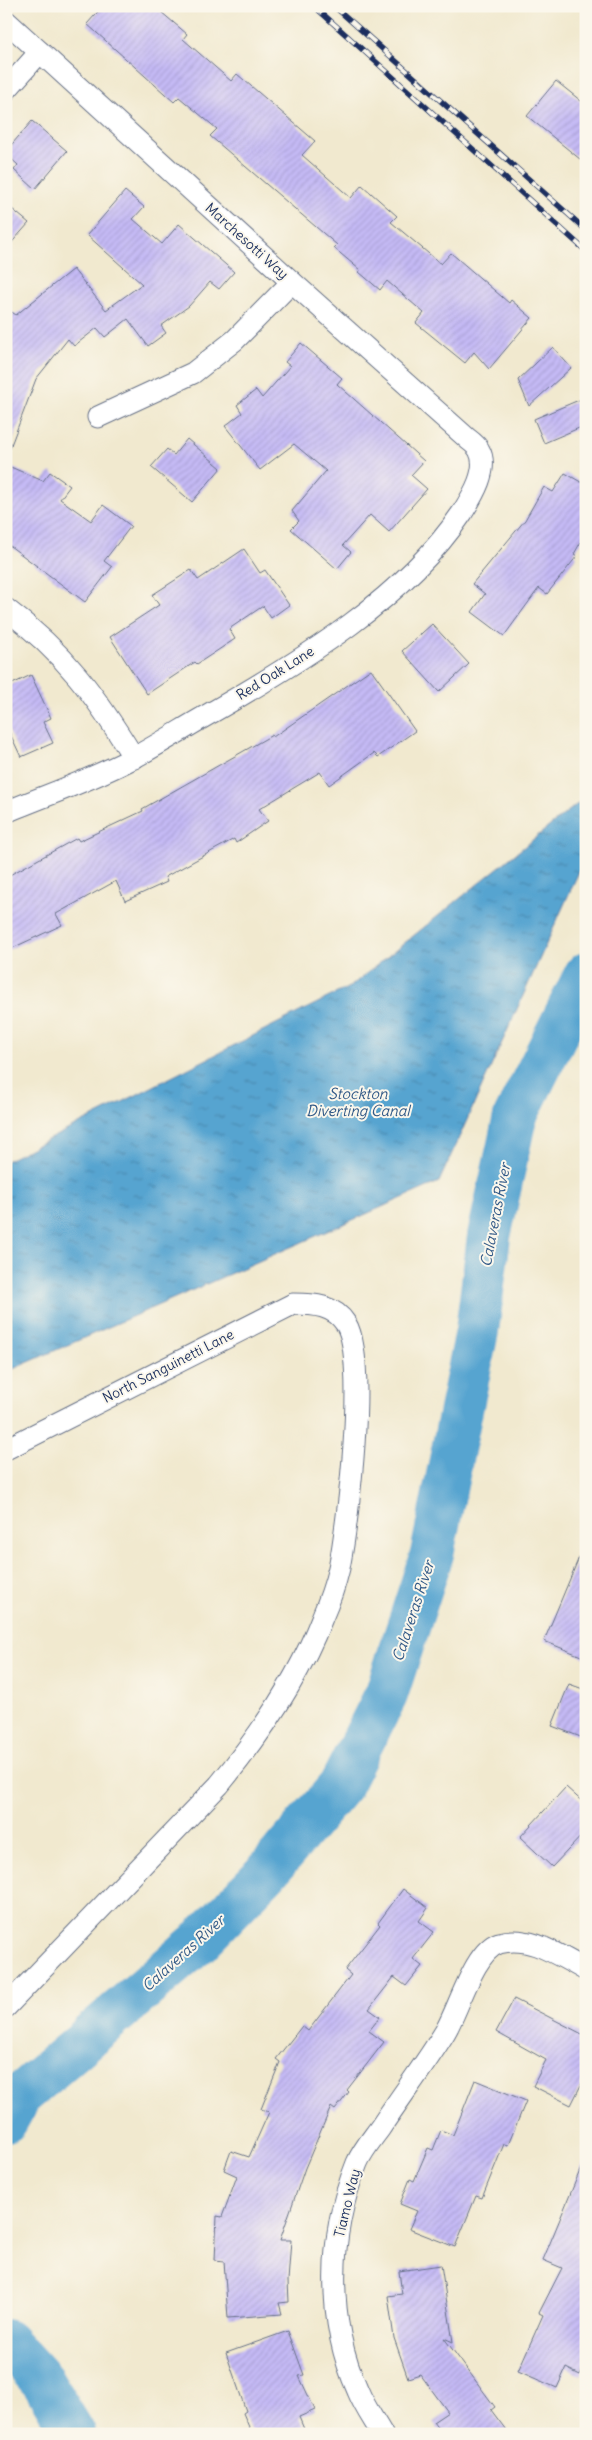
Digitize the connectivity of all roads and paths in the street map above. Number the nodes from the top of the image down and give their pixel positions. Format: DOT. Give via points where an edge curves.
graph roads {
  1 [pos="6,21"];
  2 [pos="40,52"];
  3 [pos="6,90"];
  4 [pos="292,282"];
  5 [pos="98,417"];
  6 [pos="482,463"];
  7 [pos="6,609"];
  8 [pos="134,758"];
  9 [pos="6,812"];
  10 [pos="6,1449"];
  11 [pos="586,1970"];
  12 [pos="6,2007"];
  13 [pos="382,2434"];
  1 -- 2 [label="street, Marchesotti Way"];
  2 -- 3 [label="street"];
  2 -- 4 [label="street, Marchesotti Way"];
  4 -- 5 [label="street" via="235,340 193,372"];
  4 -- 6 [label="street, Marchesotti Way" via="468,439 479,450"];
  6 -- 8 [label="street, Red Oak Lane" via="479,482 447,535 386,595 272,677"];
  7 -- 8 [label="street" via="34,629 73,668 102,706"];
  8 -- 9 [label="street, Red Oak Lane"];
  10 -- 12 [label="street, North Sanguinetti Lane" via="293,1304 312,1304 335,1310 352,1336 356,1392 347,1520 338,1570 323,1618 307,1654 275,1710 219,1785"];
  11 -- 13 [label="street, Tiamo Way" via="536,1944 517,1940 496,1944 475,1965 445,2031 358,2162 339,2227 334,2265 338,2332 358,2391"];
}
